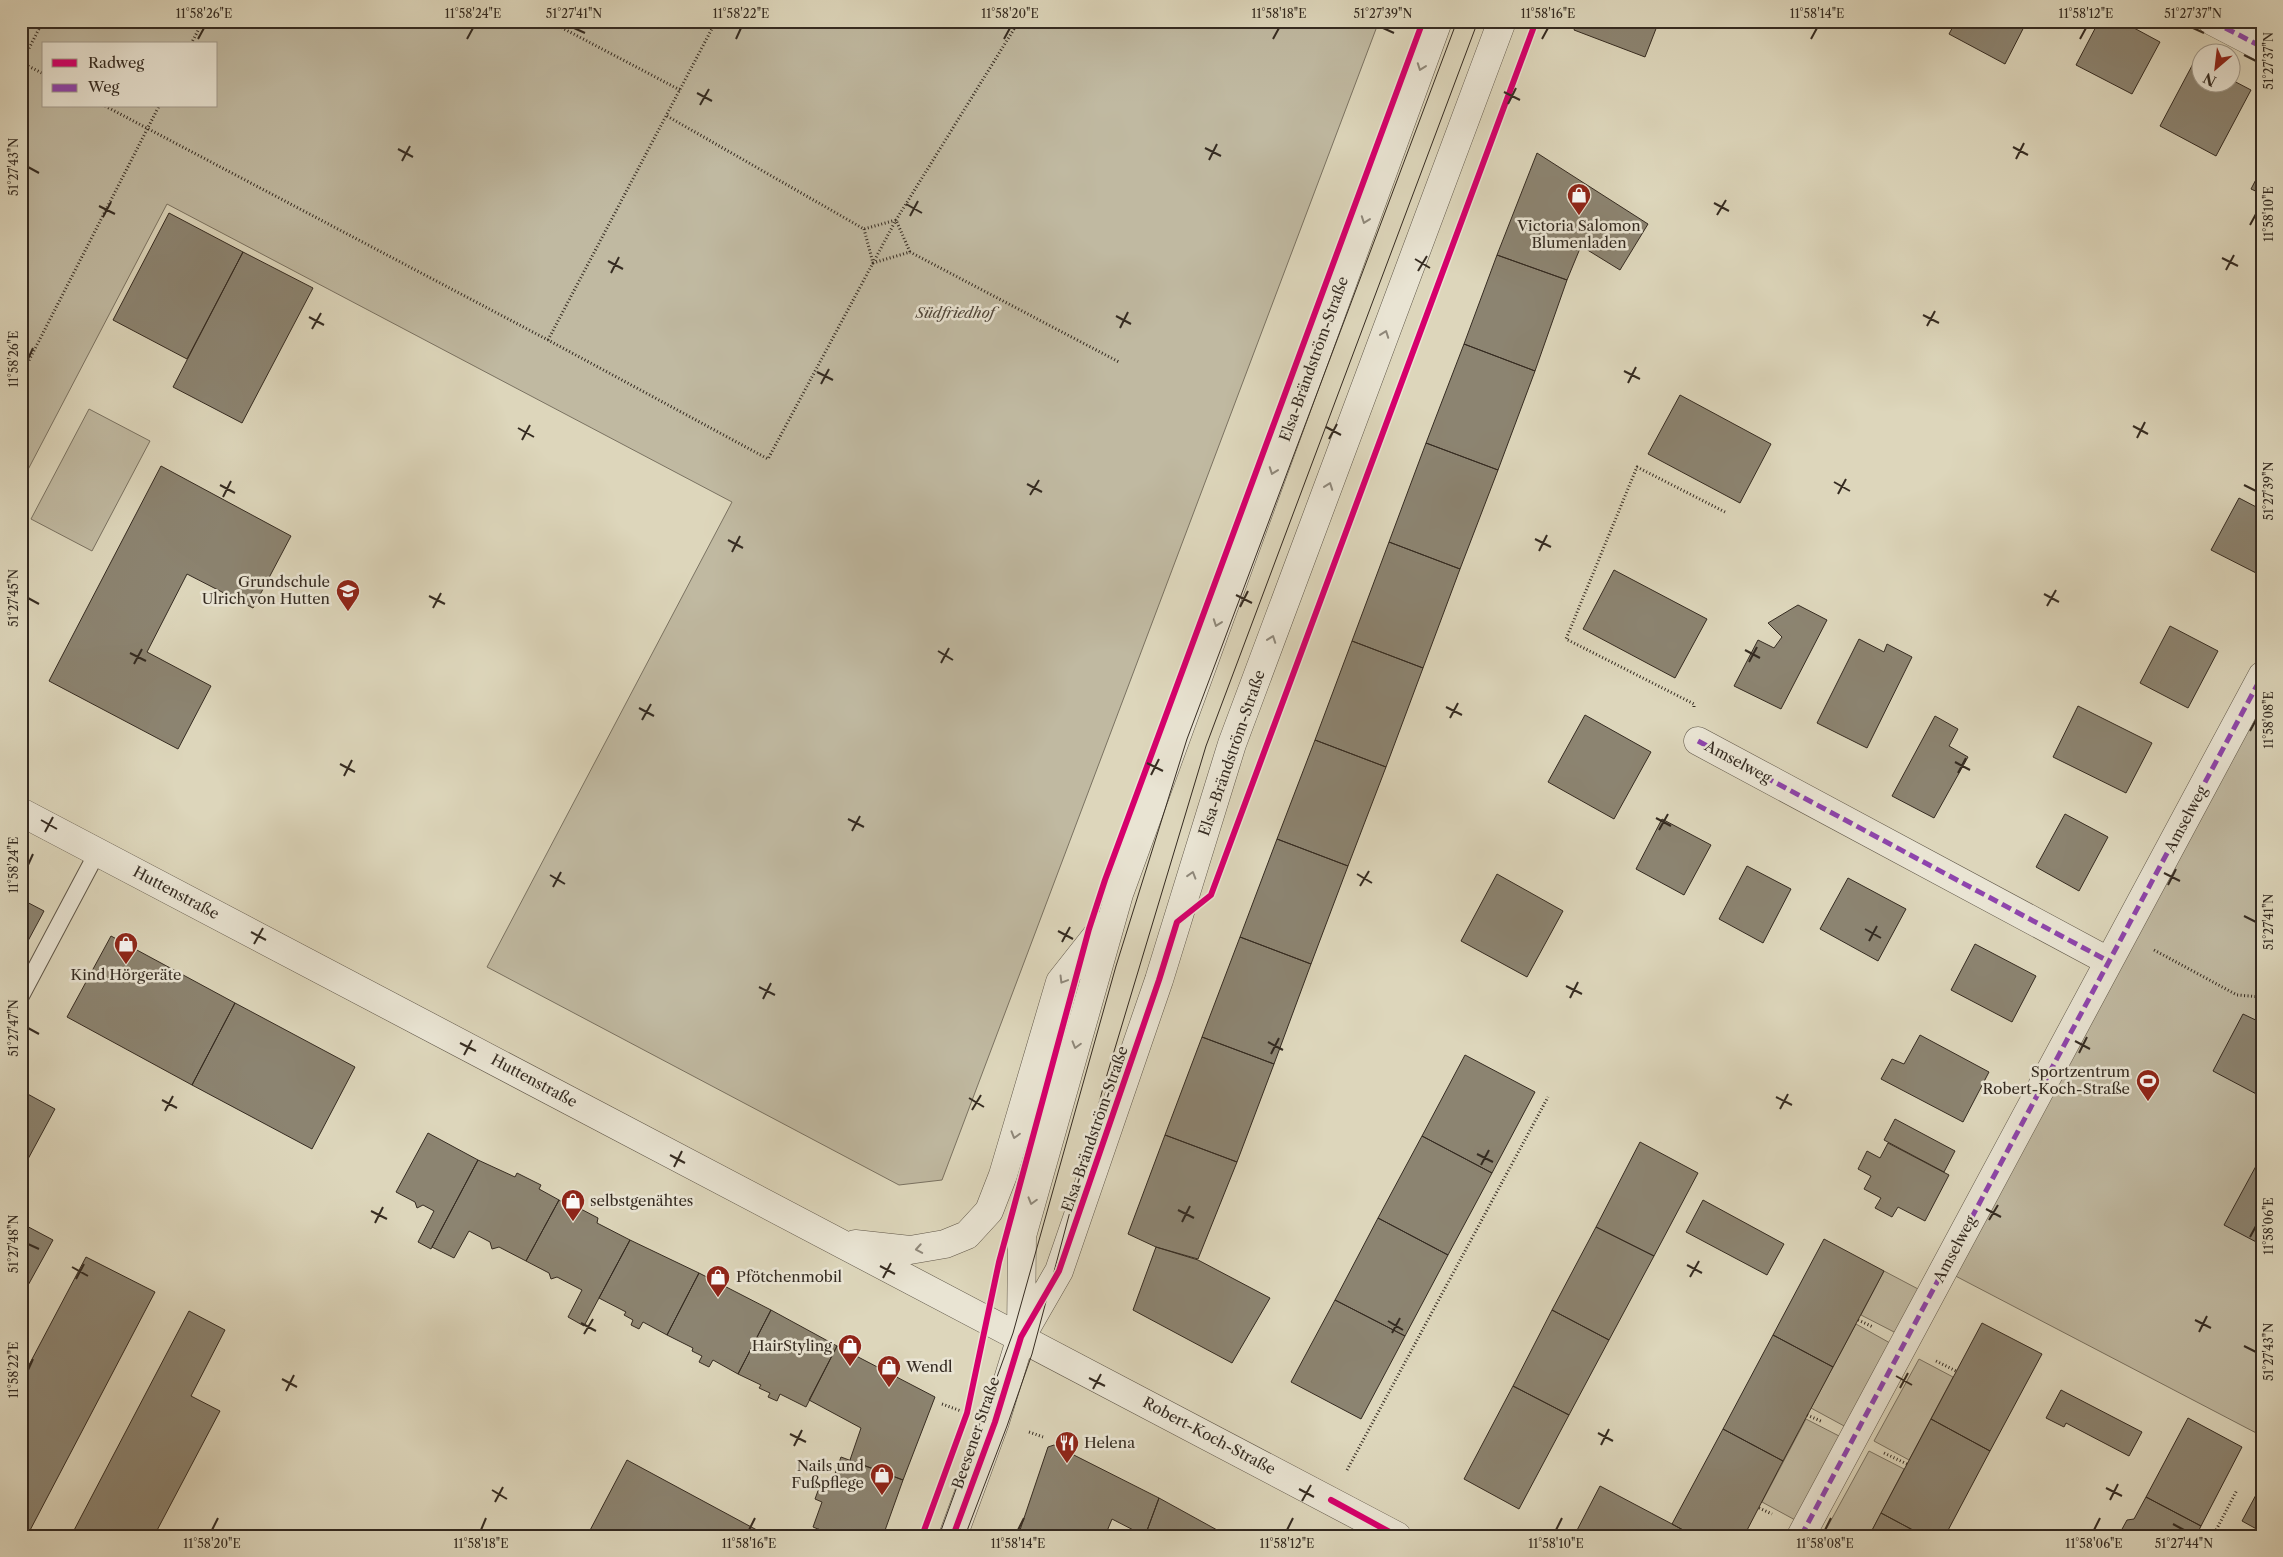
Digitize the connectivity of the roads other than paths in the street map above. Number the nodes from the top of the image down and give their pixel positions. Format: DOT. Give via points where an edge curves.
graph roads {
  1 [pos="1438,21"];
  2 [pos="1502,21"];
  3 [pos="2212,21"];
  4 [pos="2262,48"];
  5 [pos="2258,692"];
  6 [pos="1698,741"];
  7 [pos="21,812"];
  8 [pos="98,851"];
  9 [pos="1113,913"];
  10 [pos="2108,961"];
  11 [pos="21,996"];
  12 [pos="840,1242"];
  13 [pos="1021,1338"];
  14 [pos="953,1536"];
  15 [pos="1397,1536"];
  16 [pos="1801,1536"];
  1 -- 9 [label="street, Elsa-Brändström-Straße, one-way"];
  13 -- 2 [label="street, Elsa-Brändström-Straße, one-way" via="1059,1271 1160,980 1232,744"];
  3 -- 4 [label="street"];
  5 -- 10 [label="street, Amselweg"];
  6 -- 10 [label="street, Amselweg"];
  7 -- 8 [label="street, Huttenstraße"];
  8 -- 11 [label="lane"];
  8 -- 12 [label="street, Huttenstraße"];
  9 -- 12 [label="street, one-way" via="1060,982 1003,1175 989,1210 967,1234 945,1244 910,1250"];
  9 -- 13 [label="street, Elsa-Brändström-Straße, one-way" via="1022,1236"];
  10 -- 16 [label="street, Amselweg"];
  12 -- 13 [label="street, Huttenstraße"];
  13 -- 14 [label="street, Beesener Straße" via="995,1422"];
  13 -- 15 [label="street, Robert-Koch-Straße"];
}
